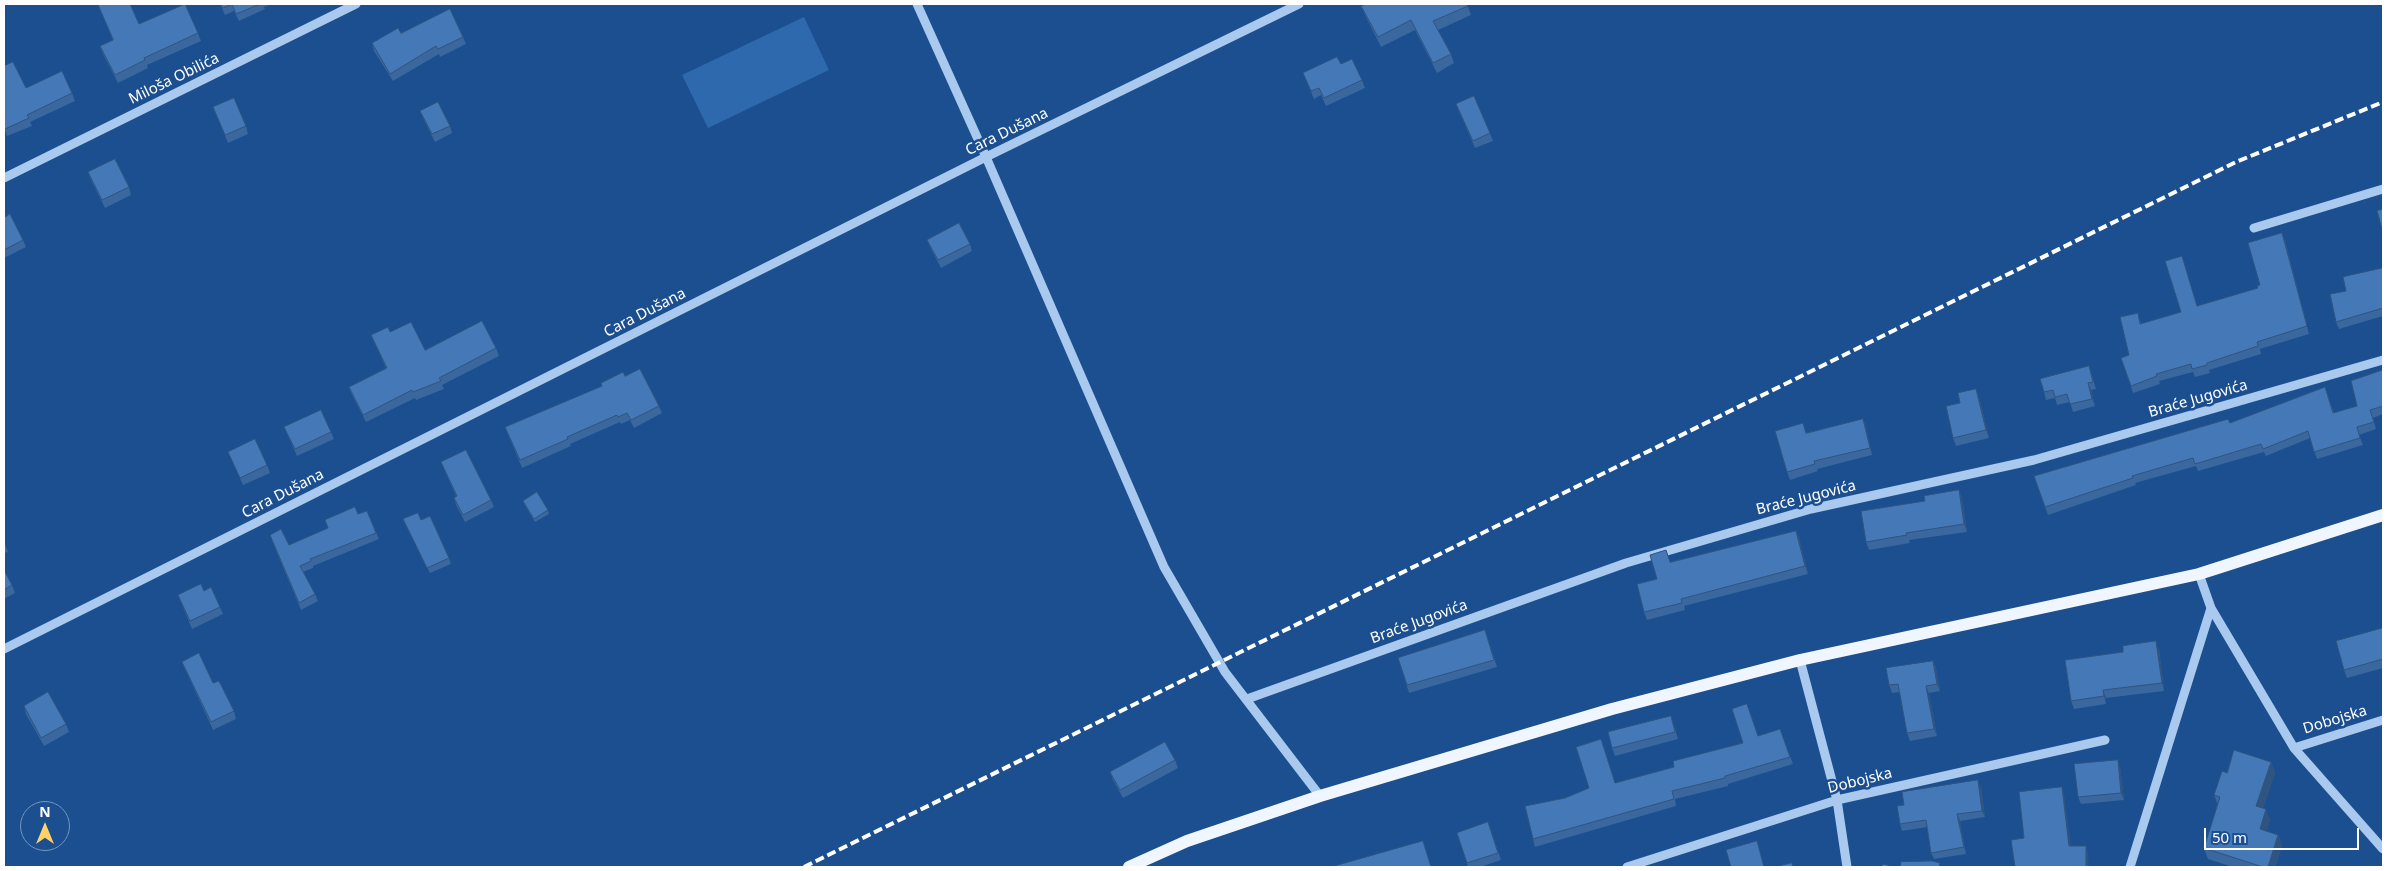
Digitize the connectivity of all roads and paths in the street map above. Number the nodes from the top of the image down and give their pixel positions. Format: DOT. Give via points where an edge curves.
graph roads {
  1 [pos="356,4"];
  2 [pos="917,4"];
  3 [pos="1299,4"];
  4 [pos="986,157"];
  5 [pos="4,178"];
  6 [pos="2383,189"];
  7 [pos="2254,228"];
  8 [pos="2383,360"];
  9 [pos="2383,515"];
  10 [pos="2199,574"];
  11 [pos="2210,608"];
  12 [pos="4,649"];
  13 [pos="1800,660"];
  14 [pos="1246,699"];
  15 [pos="2383,720"];
  16 [pos="2105,740"];
  17 [pos="2294,748"];
  18 [pos="1320,796"];
  19 [pos="1837,800"];
  20 [pos="2383,849"];
  21 [pos="1129,867"];
  22 [pos="1627,867"];
  23 [pos="1847,867"];
  24 [pos="2130,867"];
  1 -- 5 [label="street, Miloša Obilića"];
  2 -- 4 [label="street"];
  3 -- 4 [label="street, Cara Dušana"];
  4 -- 12 [label="street, Cara Dušana"];
  4 -- 14 [label="street" via="1164,567 1219,662"];
  6 -- 7 [label="street"];
  8 -- 14 [label="street, Braće Jugovića" via="2034,460 1810,509 1626,563"];
  9 -- 10 [label="main road"];
  10 -- 11 [label="street"];
  10 -- 13 [label="main road"];
  11 -- 17 [label="street"];
  11 -- 24 [label="street"];
  13 -- 18 [label="main road" via="1612,708"];
  13 -- 19 [label="street"];
  14 -- 18 [label="street"];
  15 -- 17 [label="street, Dobojska"];
  16 -- 19 [label="street, Dobojska"];
  17 -- 20 [label="street"];
  18 -- 21 [label="main road" via="1187,841"];
  19 -- 22 [label="street, Dobojska"];
  19 -- 23 [label="street"];
}
